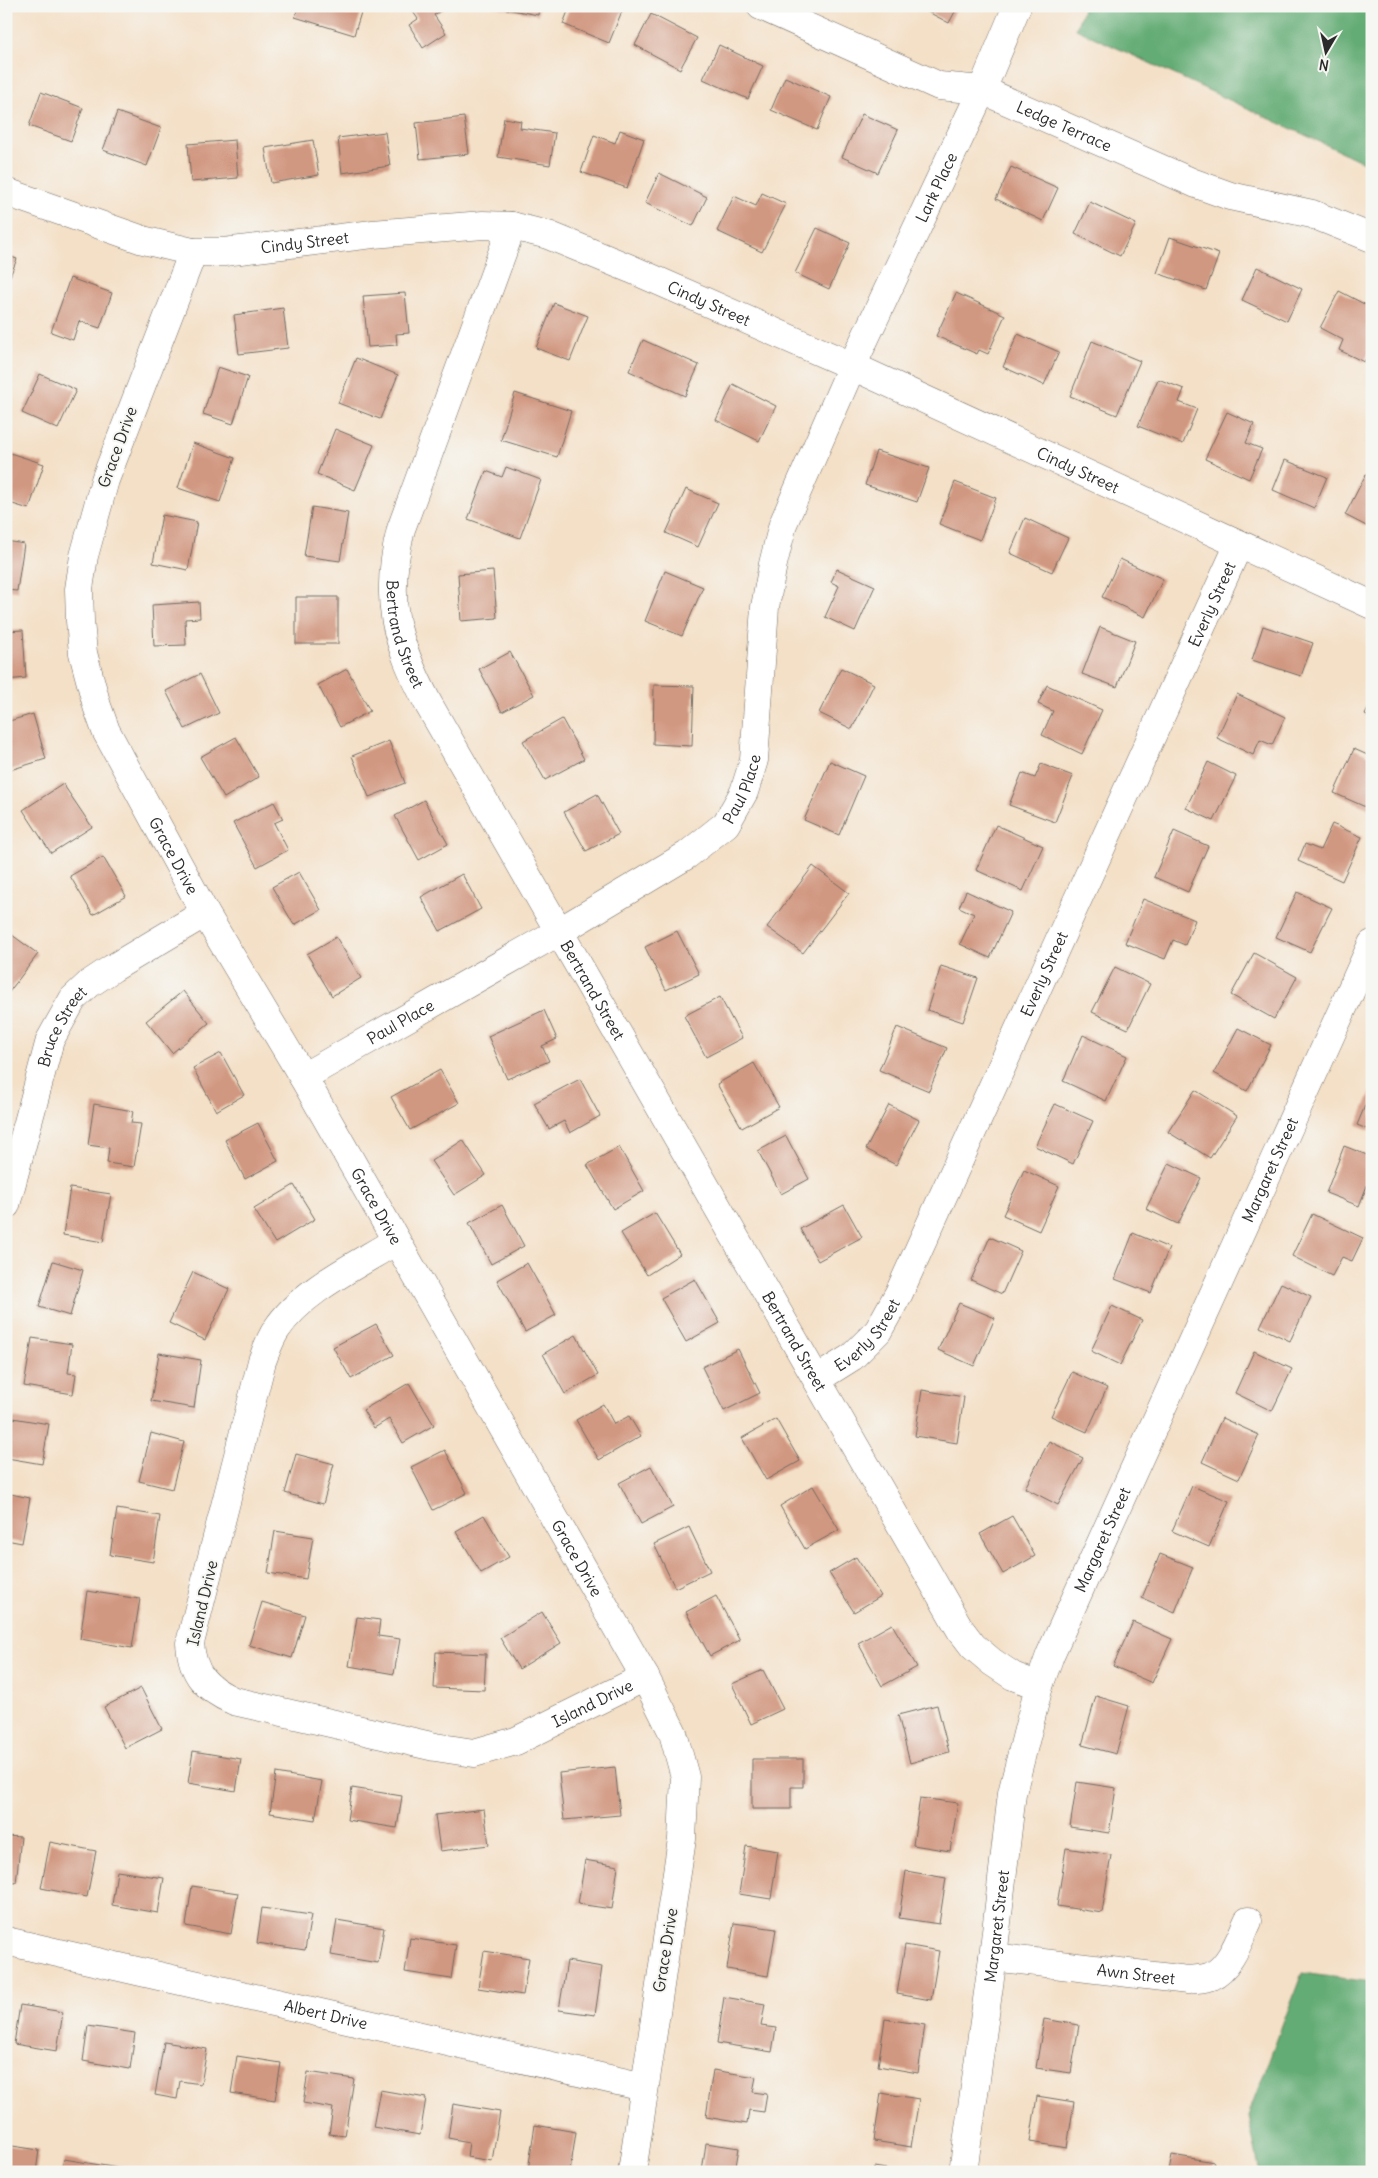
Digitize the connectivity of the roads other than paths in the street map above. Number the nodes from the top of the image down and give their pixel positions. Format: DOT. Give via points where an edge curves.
graph roads {
  1 [pos="760,6"];
  2 [pos="1017,6"];
  3 [pos="982,90"];
  4 [pos="6,192"];
  5 [pos="512,226"];
  6 [pos="1372,238"];
  7 [pos="193,252"];
  8 [pos="852,366"];
  9 [pos="1239,544"];
  10 [pos="1372,605"];
  11 [pos="205,913"];
  12 [pos="560,931"];
  13 [pos="1372,944"];
  14 [pos="302,1077"];
  15 [pos="6,1205"];
  16 [pos="396,1241"];
  17 [pos="817,1379"];
  18 [pos="646,1677"];
  19 [pos="1039,1686"];
  20 [pos="1248,1921"];
  21 [pos="6,1941"];
  22 [pos="993,1957"];
  23 [pos="644,2086"];
  24 [pos="632,2172"];
  25 [pos="963,2172"];
  1 -- 3 [label="street, Ledge Terrace" via="939,86"];
  2 -- 3 [label="street, Lark Place"];
  3 -- 6 [label="street, Ledge Terrace" via="1194,183 1230,196 1312,214"];
  3 -- 8 [label="street, Lark Place"];
  4 -- 7 [label="street, Cindy Street" via="144,240"];
  5 -- 7 [label="street, Cindy Street" via="444,228 224,252"];
  5 -- 8 [label="street, Cindy Street" via="548,235 631,269"];
  5 -- 12 [label="street, Bertrand Street" via="401,529 393,573 394,612 401,647 414,676"];
  7 -- 11 [label="street, Grace Drive" via="104,480 84,556 79,589 88,679 106,731"];
  8 -- 9 [label="street, Cindy Street"];
  8 -- 12 [label="street, Paul Place" via="783,524 765,607 754,760 744,792 726,824 687,855"];
  9 -- 10 [label="street, Cindy Street"];
  9 -- 17 [label="street, Everly Street" via="899,1293 878,1330 852,1357"];
  11 -- 14 [label="street, Grace Drive"];
  11 -- 15 [label="street, Bruce Street" via="112,968 73,999 50,1040"];
  12 -- 14 [label="street, Paul Place"];
  12 -- 17 [label="street, Bertrand Street"];
  13 -- 19 [label="street, Margaret Street" via="1054,1646"];
  14 -- 16 [label="street, Grace Drive"];
  16 -- 18 [label="street, Grace Drive"];
  16 -- 18 [label="street, Island Drive" via="314,1292 291,1309 275,1330 262,1361 190,1643 191,1658 200,1676 213,1692 234,1701 474,1753 516,1741"];
  17 -- 19 [label="street, Bertrand Street" via="960,1629 973,1646 992,1662 1013,1676"];
  18 -- 23 [label="street, Grace Drive" via="673,1734 685,1777 682,1839"];
  19 -- 22 [label="street, Margaret Street" via="1012,1793"];
  20 -- 22 [label="street, Awn Street" via="1228,1959 1212,1976 1188,1980"];
  21 -- 23 [label="street, Albert Drive"];
  22 -- 25 [label="street, Margaret Street"];
  23 -- 24 [label="street, Grace Drive"];
}
